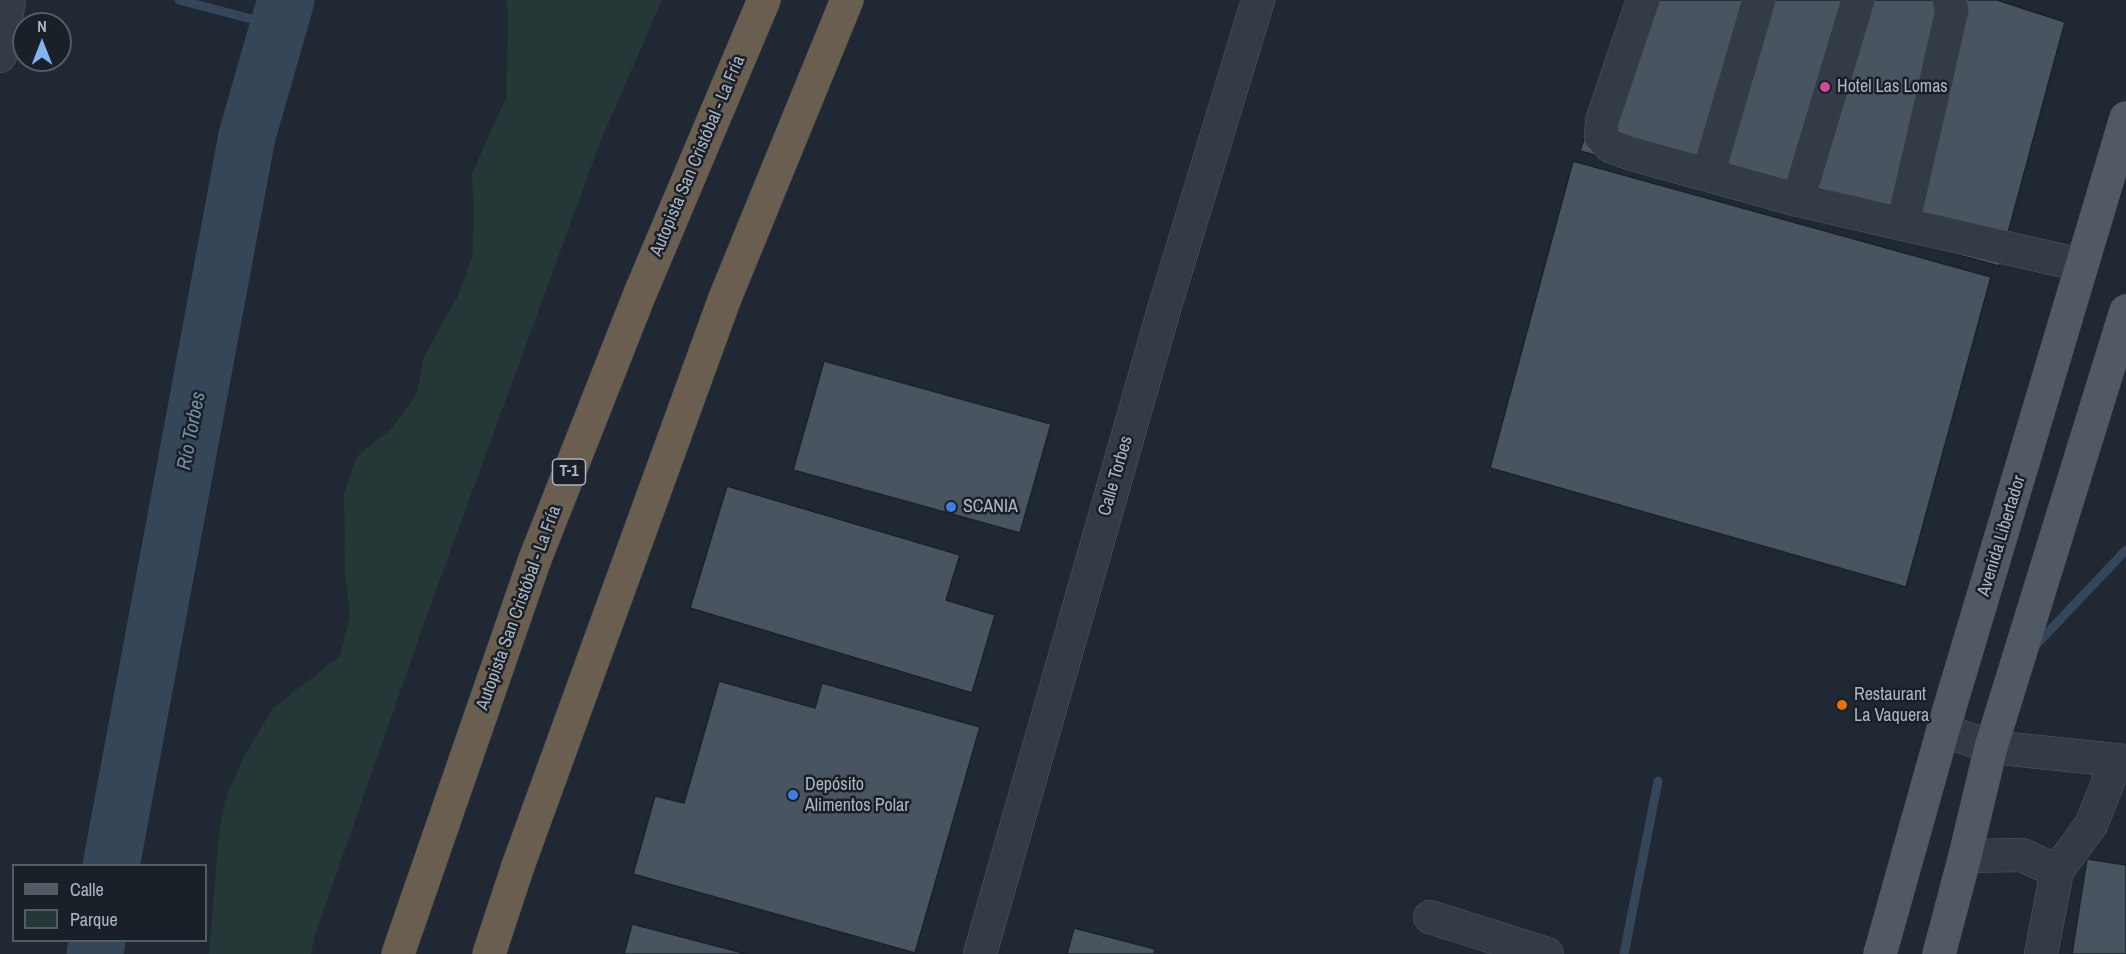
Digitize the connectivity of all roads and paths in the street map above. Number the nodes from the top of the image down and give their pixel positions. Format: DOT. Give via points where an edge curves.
graph roads {
  1 [pos="9,0"];
  2 [pos="764,0"];
  3 [pos="847,0"];
  4 [pos="1258,0"];
  5 [pos="1642,0"];
  6 [pos="1759,0"];
  7 [pos="1858,0"];
  8 [pos="1950,0"];
  9 [pos="0,56"];
  10 [pos="2126,118"];
  11 [pos="1708,175"];
  12 [pos="1798,200"];
  13 [pos="1903,224"];
  14 [pos="2081,265"];
  15 [pos="2126,311"];
  16 [pos="1943,730"];
  17 [pos="1991,747"];
  18 [pos="2122,761"];
  19 [pos="1965,856"];
  20 [pos="518,866"];
  21 [pos="2057,871"];
  22 [pos="1430,917"];
  23 [pos="398,954"];
  24 [pos="489,954"];
  25 [pos="505,954"];
  26 [pos="980,954"];
  27 [pos="1547,954"];
  28 [pos="1880,954"];
  29 [pos="1939,954"];
  30 [pos="2041,954"];
  1 -- 9 [label="street"];
  2 -- 23 [label="highway, Autopista San Cristóbal - La Fría / T-1" via="639,296 535,560"];
  3 -- 20 [label="highway" via="725,298"];
  4 -- 26 [label="street, Calle Torbes" via="1165,306"];
  5 -- 11 [label="street" via="1602,121 1601,136 1610,146 1629,153"];
  6 -- 11 [label="street"];
  7 -- 12 [label="street"];
  8 -- 13 [label="street" via="1953,10"];
  10 -- 14 [label="main road, Avenida Libertador"];
  11 -- 12 [label="street"];
  12 -- 13 [label="street"];
  13 -- 14 [label="street"];
  14 -- 16 [label="main road, Avenida Libertador"];
  15 -- 17 [label="main road"];
  16 -- 17 [label="street"];
  16 -- 28 [label="main road, Avenida Libertador"];
  17 -- 18 [label="street"];
  17 -- 19 [label="main road"];
  18 -- 21 [label="street" via="2091,825"];
  19 -- 21 [label="street" via="2022,855"];
  19 -- 29 [label="main road"];
  20 -- 24 [label="highway"];
  20 -- 25 [label="highway"];
  21 -- 30 [label="street"];
  22 -- 27 [label="street"];
}
